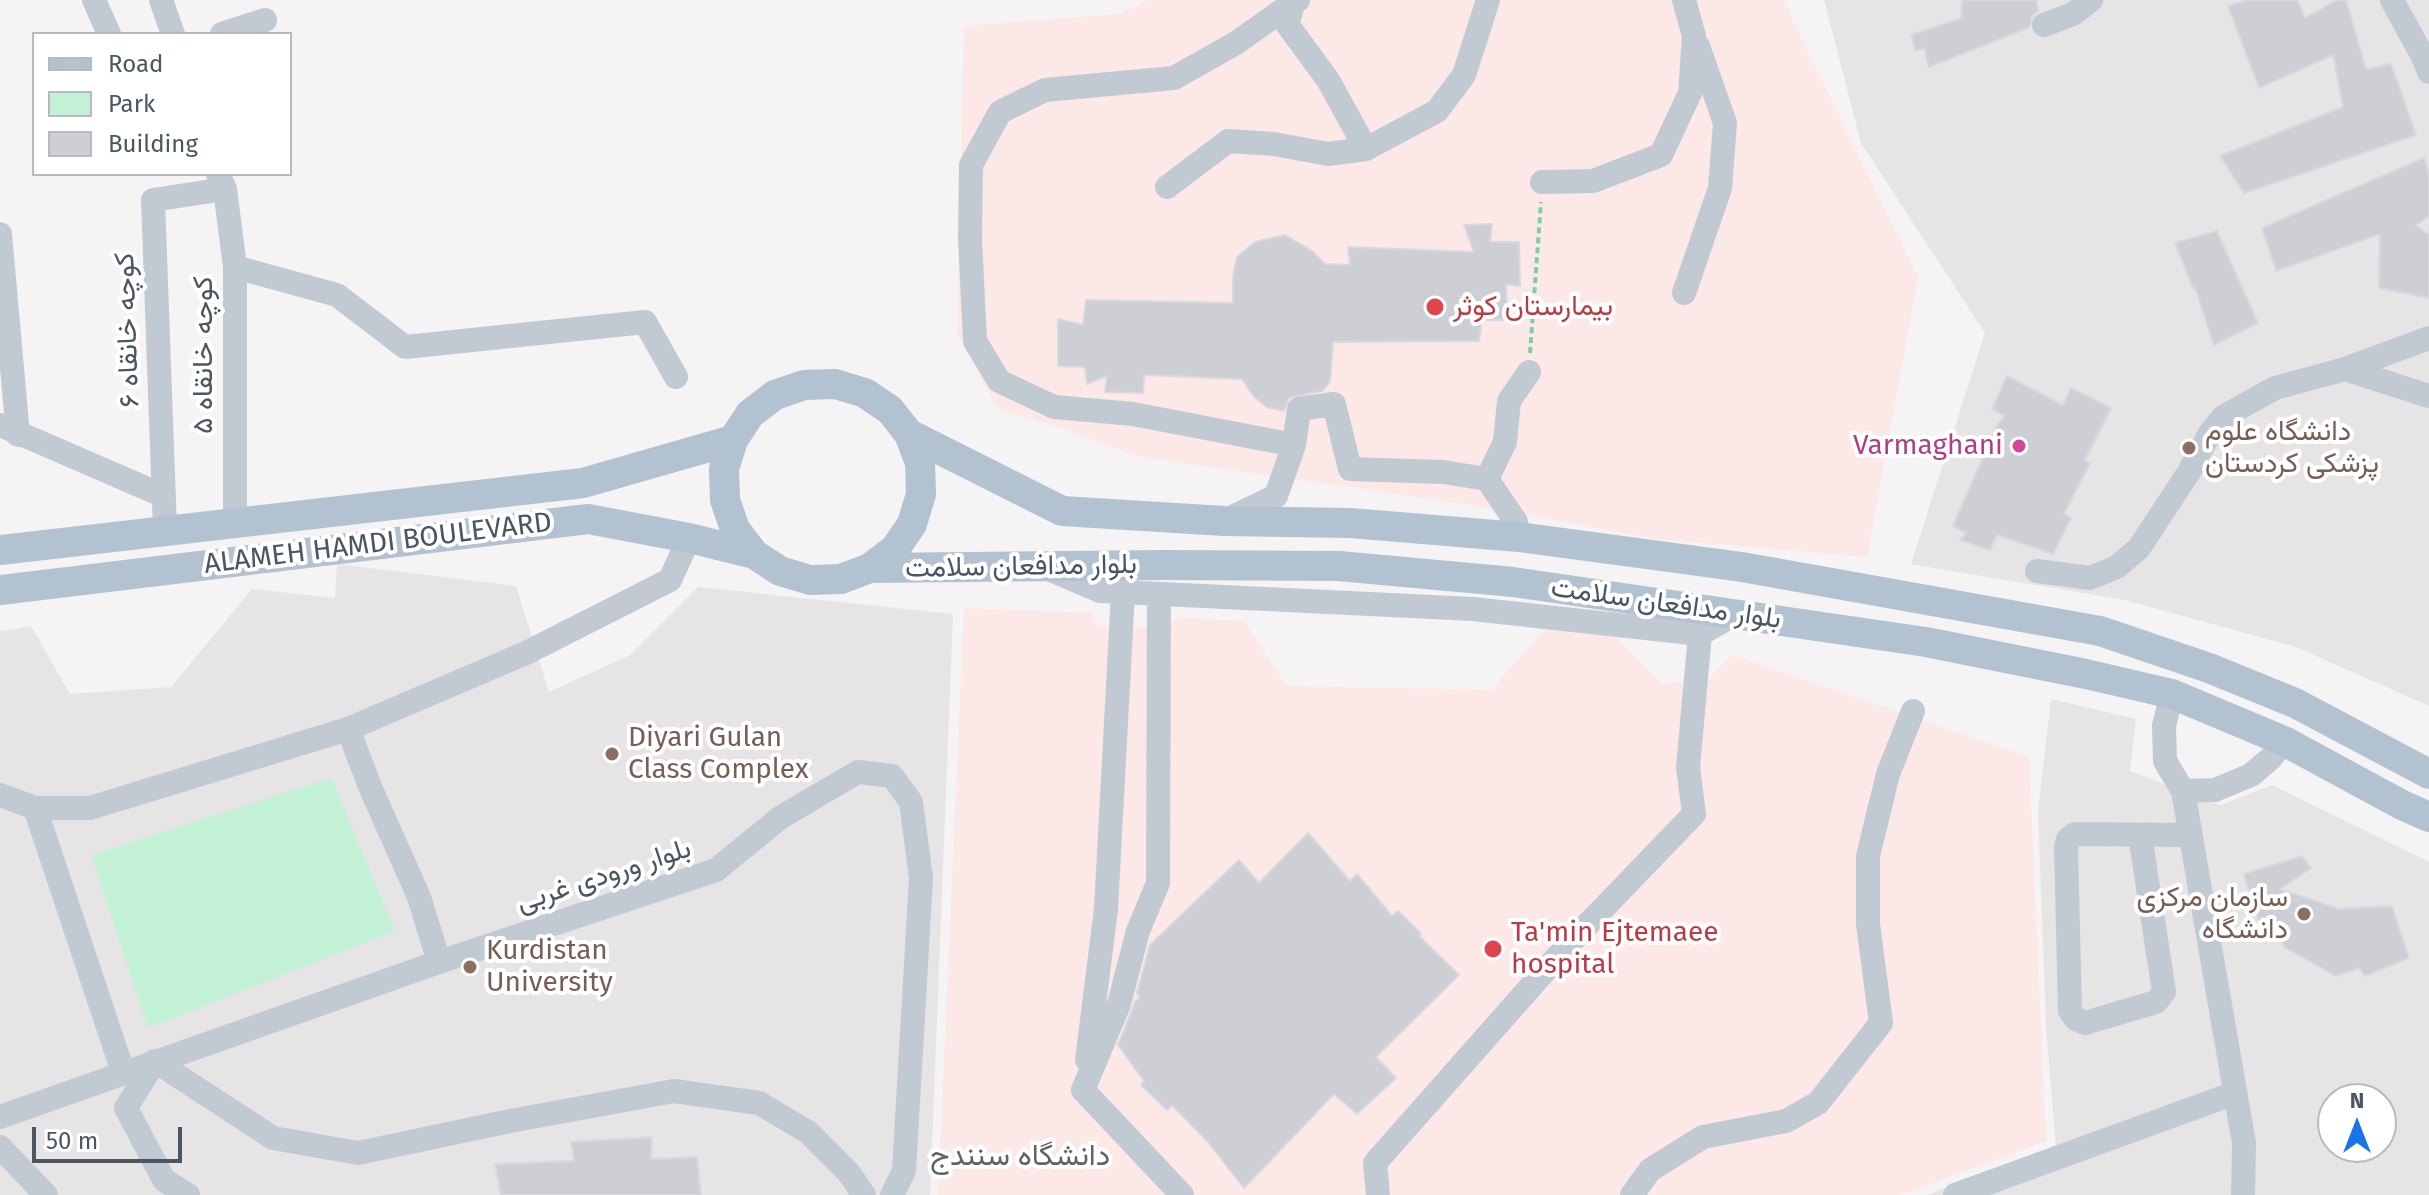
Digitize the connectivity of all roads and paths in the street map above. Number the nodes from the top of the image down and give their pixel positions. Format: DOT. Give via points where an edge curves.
graph roads {
  1 [pos="94,0"];
  2 [pos="161,0"];
  3 [pos="1488,0"];
  4 [pos="1684,0"];
  5 [pos="2091,0"];
  6 [pos="2392,0"];
  7 [pos="1296,1"];
  8 [pos="264,18"];
  9 [pos="2044,25"];
  10 [pos="108,32"];
  11 [pos="172,32"];
  12 [pos="227,32"];
  13 [pos="1694,36"];
  14 [pos="2429,72"];
  15 [pos="1366,149"];
  16 [pos="227,179"];
  17 [pos="1542,182"];
  18 [pos="1167,187"];
  19 [pos="0,234"];
  20 [pos="235,267"];
  21 [pos="1684,293"];
  22 [pos="2429,338"];
  23 [pos="2345,369"];
  24 [pos="1529,372"];
  25 [pos="676,377"];
  26 [pos="2429,396"];
  27 [pos="9,430"];
  28 [pos="909,434"];
  29 [pos="733,440"];
  30 [pos="1294,445"];
  31 [pos="1487,479"];
  32 [pos="164,496"];
  33 [pos="1224,521"];
  34 [pos="235,522"];
  35 [pos="165,530"];
  36 [pos="1519,537"];
  37 [pos="689,538"];
  38 [pos="0,550"];
  39 [pos="754,554"];
  40 [pos="1044,567"];
  41 [pos="870,568"];
  42 [pos="2037,571"];
  43 [pos="0,590"];
  44 [pos="1123,592"];
  45 [pos="1159,594"];
  46 [pos="1735,614"];
  47 [pos="1700,634"];
  48 [pos="2172,694"];
  49 [pos="1913,711"];
  50 [pos="348,729"];
  51 [pos="2284,741"];
  52 [pos="2429,774"];
  53 [pos="2183,791"];
  54 [pos="0,795"];
  55 [pos="35,808"];
  56 [pos="2429,817"];
  57 [pos="2140,835"];
  58 [pos="2190,835"];
  59 [pos="439,962"];
  60 [pos="155,1061"];
  61 [pos="123,1072"];
  62 [pos="1083,1090"];
  63 [pos="2235,1093"];
  64 [pos="0,1117"];
  65 [pos="0,1147"];
  66 [pos="46,1195"];
  67 [pos="188,1195"];
  68 [pos="864,1195"];
  69 [pos="892,1195"];
  70 [pos="1182,1195"];
  71 [pos="1378,1195"];
  72 [pos="1632,1195"];
  73 [pos="1955,1195"];
  74 [pos="2243,1195"];
  1 -- 10 [label="street"];
  2 -- 11 [label="street"];
  3 -- 15 [label="street" via="1464,75 1437,111"];
  4 -- 13 [label="street"];
  5 -- 9 [label="street"];
  6 -- 14 [label="street"];
  7 -- 15 [label="street" via="1287,24 1328,80"];
  7 -- 30 [label="street" via="1174,78 1045,90 1000,112 971,165 970,239 975,341 999,381 1054,407 1133,414"];
  8 -- 12 [label="street"];
  13 -- 17 [label="street" via="1690,93 1661,155 1593,181"];
  13 -- 21 [label="street" via="1725,123 1720,188"];
  15 -- 18 [label="street" via="1328,154 1228,141"];
  16 -- 20 [label="street, کوچه خانقاه ۵"];
  16 -- 32 [label="street, کوچه خانقاه ۶" via="153,200"];
  17 -- 24 [label="path"];
  19 -- 27 [label="street"];
  20 -- 25 [label="street" via="337,295 405,347 645,322"];
  20 -- 34 [label="street, کوچه خانقاه ۵"];
  22 -- 23 [label="street"];
  23 -- 26 [label="street"];
  23 -- 42 [label="street" via="2275,388 2223,417 2139,548 2117,567 2090,578"];
  24 -- 31 [label="street" via="1509,401 1505,442"];
  27 -- 32 [label="street"];
  28 -- 29 [label="main road" via="890,410 865,393 819,384 775,395 750,414"];
  28 -- 33 [label="main road, بلوار مدافعان سلامت" via="1062,511"];
  28 -- 41 [label="main road" via="920,463 921,494 912,524 895,549"];
  29 -- 34 [label="main road, ALAMEH HAMDI BOULEVARD" via="583,483"];
  29 -- 39 [label="main road" via="724,469 725,500 735,529"];
  30 -- 31 [label="street" via="1299,409 1334,404 1350,469"];
  30 -- 33 [label="street" via="1276,496"];
  31 -- 36 [label="street" via="1516,522"];
  32 -- 35 [label="street, کوچه خانقاه ۶"];
  33 -- 36 [label="main road, بلوار مدافعان سلامت" via="1350,523"];
  34 -- 35 [label="main road, ALAMEH HAMDI BOULEVARD"];
  35 -- 38 [label="main road, ALAMEH HAMDI BOULEVARD"];
  36 -- 52 [label="main road, بلوار مدافعان سلامت" via="1742,567 2100,631 2295,703"];
  37 -- 39 [label="main road, ALAMEH HAMDI BOULEVARD"];
  37 -- 43 [label="main road, ALAMEH HAMDI BOULEVARD" via="588,519"];
  37 -- 50 [label="street" via="670,580 526,653"];
  39 -- 41 [label="main road" via="780,571 810,580 841,579"];
  40 -- 41 [label="main road, بلوار مدافعان سلامت"];
  40 -- 44 [label="street" via="1100,591"];
  40 -- 46 [label="main road, بلوار مدافعان سلامت" via="1339,566 1513,582"];
  44 -- 45 [label="street"];
  44 -- 62 [label="street" via="1106,909"];
  45 -- 47 [label="street" via="1473,609"];
  45 -- 62 [label="street" via="1158,883 1138,931 1119,1004"];
  46 -- 47 [label="street"];
  46 -- 48 [label="main road, بلوار مدافعان سلامت" via="1926,642"];
  47 -- 71 [label="street" via="1688,767 1694,814 1565,948 1375,1163"];
  48 -- 51 [label="main road, بلوار مدافعان سلامت"];
  48 -- 53 [label="street" via="2164,726 2165,761"];
  49 -- 72 [label="street" via="1888,774 1868,856 1868,924 1881,1023 1818,1103 1786,1121 1703,1137 1650,1170"];
  50 -- 55 [label="street" via="90,808"];
  50 -- 59 [label="street" via="419,897"];
  51 -- 53 [label="street" via="2251,775 2215,790"];
  51 -- 56 [label="main road, بلوار مدافعان سلامت"];
  53 -- 58 [label="street"];
  54 -- 55 [label="street"];
  55 -- 61 [label="street"];
  57 -- 57 [label="street" via="2075,834 2068,839 2070,1011 2085,1023 2156,1002 2164,992"];
  57 -- 58 [label="street"];
  58 -- 63 [label="street"];
  59 -- 60 [label="street, بلوار ورودی غربی"];
  59 -- 69 [label="street, بلوار ورودی غربی" via="716,870 781,817 858,772 892,776 911,802 921,878 904,1171"];
  60 -- 61 [label="street, بلوار ورودی غربی"];
  60 -- 67 [label="street" via="126,1108 164,1180"];
  60 -- 68 [label="street" via="273,1138 358,1153 674,1091 759,1103 808,1132"];
  61 -- 64 [label="street, بلوار ورودی غربی"];
  62 -- 70 [label="street"];
  63 -- 73 [label="street"];
  63 -- 74 [label="street" via="2244,1143"];
  65 -- 66 [label="street"];
}
